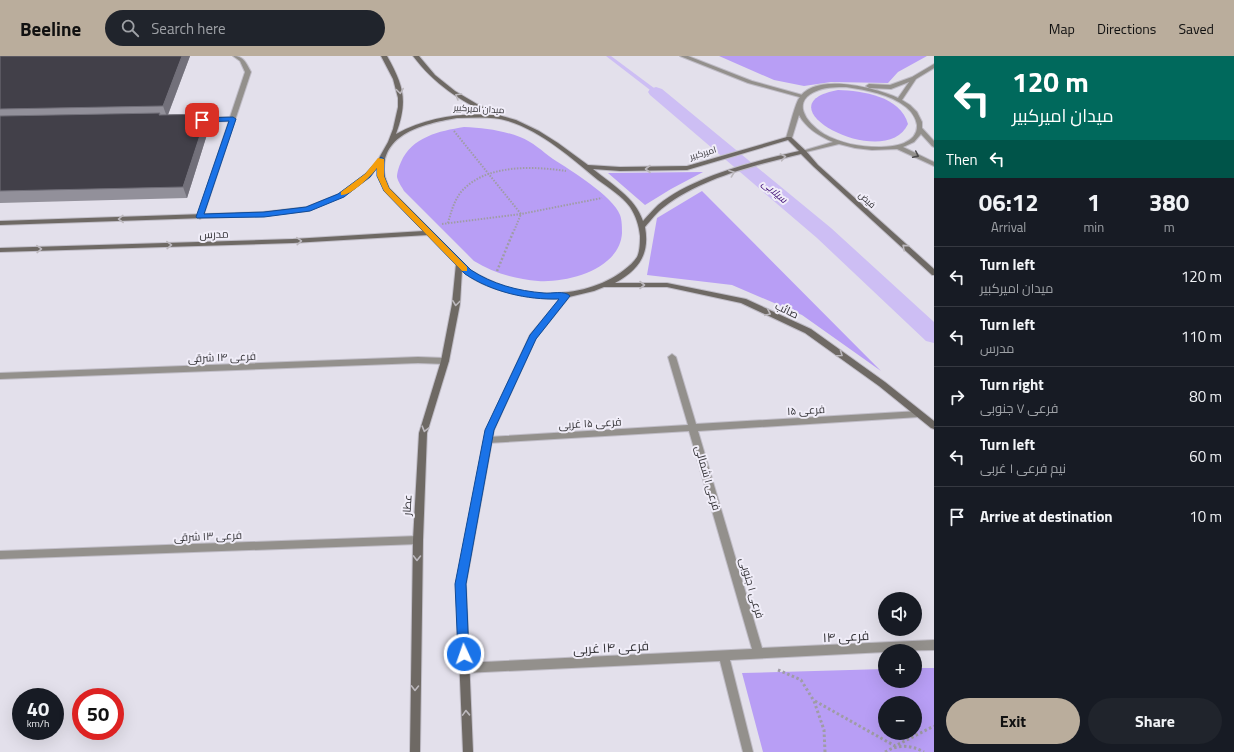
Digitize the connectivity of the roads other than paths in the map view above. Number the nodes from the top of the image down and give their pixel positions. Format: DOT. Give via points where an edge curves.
graph roads {
  1 [pos="236,56"];
  2 [pos="384,56"];
  3 [pos="416,56"];
  4 [pos="682,56"];
  5 [pos="934,66"];
  6 [pos="914,78"];
  7 [pos="846,85"];
  8 [pos="804,96"];
  9 [pos="899,101"];
  10 [pos="799,105"];
  11 [pos="505,118"];
  12 [pos="233,119"];
  13 [pos="194,120"];
  14 [pos="920,129"];
  15 [pos="789,138"];
  16 [pos="391,142"];
  17 [pos="840,142"];
  18 [pos="934,145"];
  19 [pos="898,147"];
  20 [pos="804,152"];
  21 [pos="381,159"];
  22 [pos="934,164"];
  23 [pos="585,167"];
  24 [pos="200,217"];
  25 [pos="0,222"];
  26 [pos="642,226"];
  27 [pos="428,233"];
  28 [pos="0,250"];
  29 [pos="459,264"];
  30 [pos="934,273"];
  31 [pos="603,286"];
  32 [pos="566,296"];
  33 [pos="672,357"];
  34 [pos="445,361"];
  35 [pos="0,376"];
  36 [pos="920,414"];
  37 [pos="934,426"];
  38 [pos="694,428"];
  39 [pos="488,440"];
  40 [pos="723,529"];
  41 [pos="418,540"];
  42 [pos="0,555"];
  43 [pos="934,645"];
  44 [pos="758,653"];
  45 [pos="724,655"];
  46 [pos="464,668"];
  47 [pos="414,752"];
  48 [pos="468,752"];
  49 [pos="748,752"];
  1 -- 12 [label="street" via="242,60 248,72"];
  2 -- 16 [label="main road, one-way" via="397,77 401,90 401,107"];
  11 -- 3 [label="main road, one-way" via="477,107 437,82"];
  4 -- 8 [label="street" via="750,82"];
  5 -- 6 [label="street"];
  6 -- 7 [label="street" via="891,87"];
  6 -- 9 [label="street"];
  7 -- 8 [label="street" via="828,86"];
  7 -- 9 [label="street" via="883,93"];
  8 -- 10 [label="street"];
  9 -- 14 [label="street" via="915,114"];
  10 -- 15 [label="street"];
  10 -- 17 [label="street" via="800,115 808,125"];
  11 -- 16 [label="main road, میدان امیرکبیر" via="457,116 434,119 411,127"];
  11 -- 23 [label="main road, میدان امیرکبیر" via="541,134"];
  12 -- 13 [label="street"];
  12 -- 24 [label="street"];
  14 -- 18 [label="street"];
  14 -- 19 [label="street" via="917,136"];
  15 -- 20 [label="main road, فیض"];
  15 -- 23 [label="main road, امیرکبیر, one-way" via="687,168"];
  16 -- 21 [label="main road, میدان امیرکبیر"];
  17 -- 19 [label="street" via="880,149"];
  17 -- 20 [label="street"];
  19 -- 22 [label="street, one-way"];
  26 -- 20 [label="main road, one-way" via="662,206 686,190 763,162"];
  30 -- 20 [label="main road, فیض, one-way" via="816,166"];
  21 -- 24 [label="main road, مدرس" via="368,176 341,195 308,209"];
  21 -- 27 [label="main road, میدان امیرکبیر" via="380,176 386,189"];
  23 -- 26 [label="main road, میدان امیرکبیر" via="634,208"];
  24 -- 25 [label="main road, مدرس, one-way"];
  26 -- 31 [label="main road, میدان امیرکبیر" via="641,256 622,276"];
  28 -- 27 [label="main road, مدرس, one-way" via="293,241"];
  27 -- 29 [label="main road, میدان امیرکبیر"];
  29 -- 32 [label="main road, میدان امیرکبیر" via="480,280 510,291"];
  29 -- 34 [label="main road, عطار, one-way" via="456,304"];
  31 -- 32 [label="main road, میدان امیرکبیر"];
  31 -- 36 [label="main road, صائب, one-way" via="667,286 743,301 808,332"];
  32 -- 39 [label="main road" via="533,337 490,430"];
  33 -- 38 [label="street"];
  34 -- 35 [label="street, فرعی ۱۴ شرقی"];
  34 -- 41 [label="main road, عطار, one-way" via="423,434"];
  36 -- 37 [label="main road, صائب"];
  36 -- 38 [label="street, فرعی ۱۵"];
  38 -- 39 [label="street, فرعی ۱۵ غربی"];
  38 -- 40 [label="street, فرعی ۱ شمالی"];
  39 -- 46 [label="main road" via="460,584"];
  40 -- 44 [label="street, فرعی ۱ جنوبی"];
  41 -- 42 [label="street, فرعی ۱۳ شرقی"];
  41 -- 47 [label="main road, عطار, one-way"];
  43 -- 44 [label="street, فرعی ۱۴"];
  44 -- 45 [label="street, فرعی ۱۴ غربی"];
  45 -- 46 [label="street, فرعی ۱۴ غربی"];
  45 -- 49 [label="street"];
  48 -- 46 [label="main road, one-way"];
}
